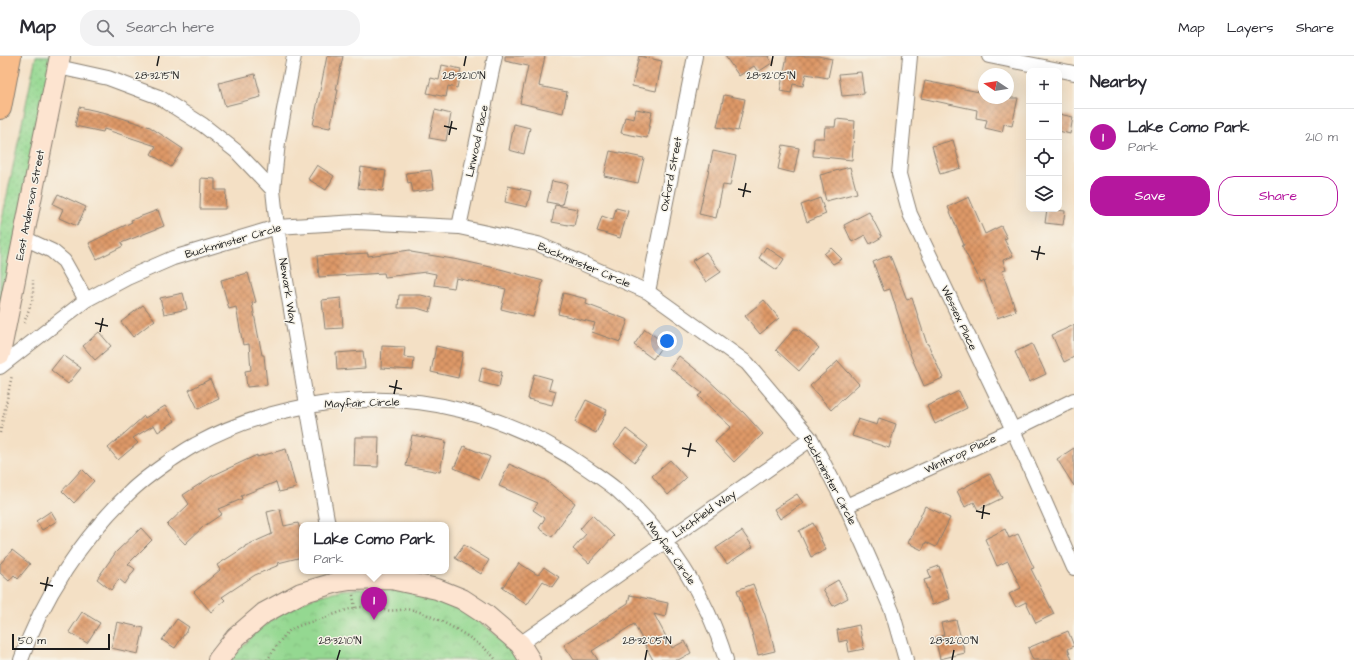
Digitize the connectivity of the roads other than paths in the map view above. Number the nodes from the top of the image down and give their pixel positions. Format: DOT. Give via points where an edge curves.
graph roads {
  1 [pos="10,56"];
  2 [pos="294,56"];
  3 [pos="494,56"];
  4 [pos="695,56"];
  5 [pos="910,56"];
  6 [pos="995,57"];
  7 [pos="59,61"];
  8 [pos="1074,73"];
  9 [pos="0,108"];
  10 [pos="273,190"];
  11 [pos="277,227"];
  12 [pos="458,227"];
  13 [pos="24,238"];
  14 [pos="648,292"];
  15 [pos="86,300"];
  16 [pos="0,354"];
  17 [pos="6,370"];
  18 [pos="1074,400"];
  19 [pos="307,405"];
  20 [pos="1013,430"];
  21 [pos="811,439"];
  22 [pos="846,506"];
  23 [pos="327,522"];
  24 [pos="665,542"];
  25 [pos="1074,568"];
  26 [pos="342,583"];
  27 [pos="525,652"];
  28 [pos="20,660"];
  29 [pos="218,660"];
  30 [pos="726,660"];
  31 [pos="906,660"];
  1 -- 9 [label="highway"];
  2 -- 10 [label="street, Newark Way" via="278,142"];
  3 -- 12 [label="street, Linwood Place"];
  4 -- 14 [label="street, Oxford Street"];
  5 -- 20 [label="street, Wessex Place" via="899,174 910,214"];
  6 -- 8 [label="street"];
  7 -- 10 [label="street" via="159,97 203,125 236,151"];
  7 -- 13 [label="street, East Anderson Street"];
  10 -- 11 [label="street, Newark Way"];
  11 -- 12 [label="street, Buckminster Circle" via="357,222"];
  11 -- 15 [label="street, Buckminster Circle" via="173,258"];
  11 -- 19 [label="street, Newark Way"];
  12 -- 14 [label="street, Buckminster Circle" via="538,244"];
  13 -- 15 [label="street" via="64,261"];
  13 -- 16 [label="street, East Anderson Street"];
  14 -- 21 [label="street, Buckminster Circle" via="747,363"];
  15 -- 17 [label="street, Buckminster Circle"];
  18 -- 20 [label="street, Winthrop Place"];
  19 -- 23 [label="street, Newark Way"];
  19 -- 24 [label="street, Mayfair Circle" via="364,400 408,401 482,416 526,434 577,462 616,489 642,514"];
  19 -- 28 [label="street, Mayfair Circle" via="270,413 194,445 131,490 100,524 68,566 39,614"];
  20 -- 22 [label="street, Winthrop Place"];
  20 -- 25 [label="street, Wessex Place"];
  21 -- 22 [label="street, Buckminster Circle"];
  21 -- 24 [label="street, Litchfield Way"];
  22 -- 31 [label="street, Buckminster Circle" via="889,604"];
  24 -- 27 [label="street, Litchfield Way"];
  24 -- 30 [label="street, Mayfair Circle" via="707,610"];
  26 -- 27 [label="street" via="350,580 391,579 437,589 462,599 485,614"];
  26 -- 29 [label="street" via="301,593 264,613 236,637"];
}
